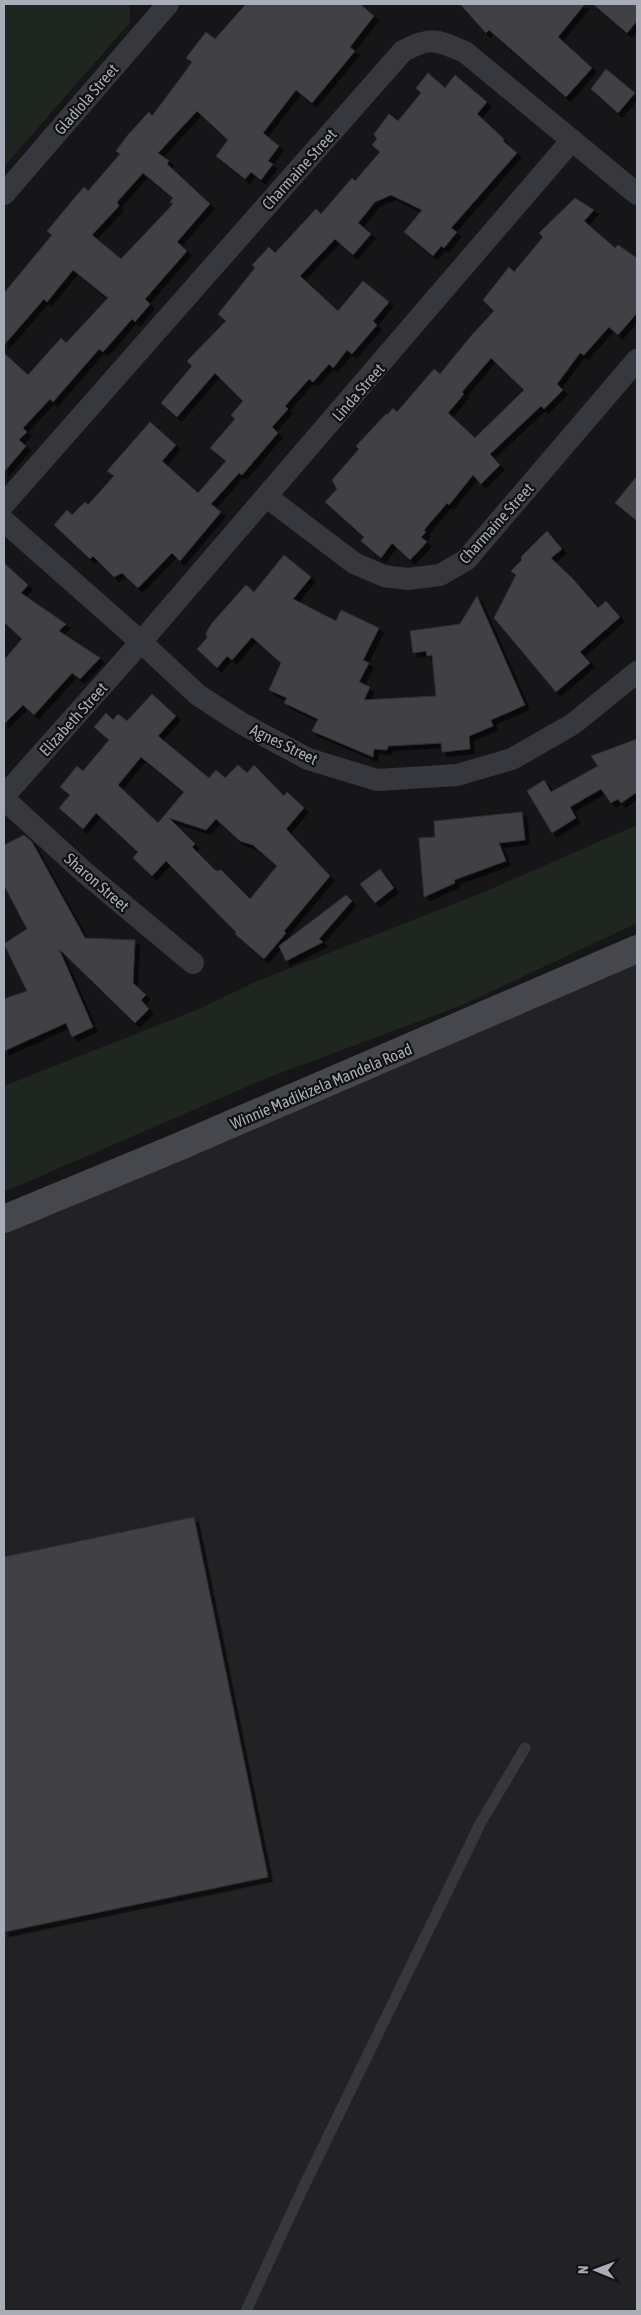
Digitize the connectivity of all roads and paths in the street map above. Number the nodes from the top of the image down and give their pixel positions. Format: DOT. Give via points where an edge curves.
graph roads {
  1 [pos="166,5"];
  2 [pos="572,140"];
  3 [pos="4,194"];
  4 [pos="637,194"];
  5 [pos="637,360"];
  6 [pos="267,497"];
  7 [pos="4,504"];
  8 [pos="4,521"];
  9 [pos="141,642"];
  10 [pos="637,672"];
  11 [pos="4,797"];
  12 [pos="637,949"];
  13 [pos="192,963"];
  14 [pos="4,1219"];
  15 [pos="526,1748"];
  16 [pos="246,2311"];
  1 -- 3 [label="street, Gladiola Street"];
  2 -- 4 [label="street, Charmaine Street"];
  2 -- 6 [label="street, Linda Street"];
  2 -- 7 [label="street, Charmaine Street" via="465,52 439,42 422,41 403,51"];
  5 -- 6 [label="street, Charmaine Street" via="466,560 440,575 407,579 384,576 354,563"];
  6 -- 9 [label="street, Linda Street"];
  8 -- 9 [label="street, Agnes Street"];
  9 -- 10 [label="street, Agnes Street" via="198,695 241,723 308,759 377,780 457,775 512,759 573,724"];
  9 -- 11 [label="street, Elizabeth Street"];
  11 -- 13 [label="street, Sharon Street" via="84,872"];
  12 -- 14 [label="main road, Winnie Madikizela Mandela Road" via="187,1144"];
  15 -- 16 [label="lane" via="481,1822"];
}
